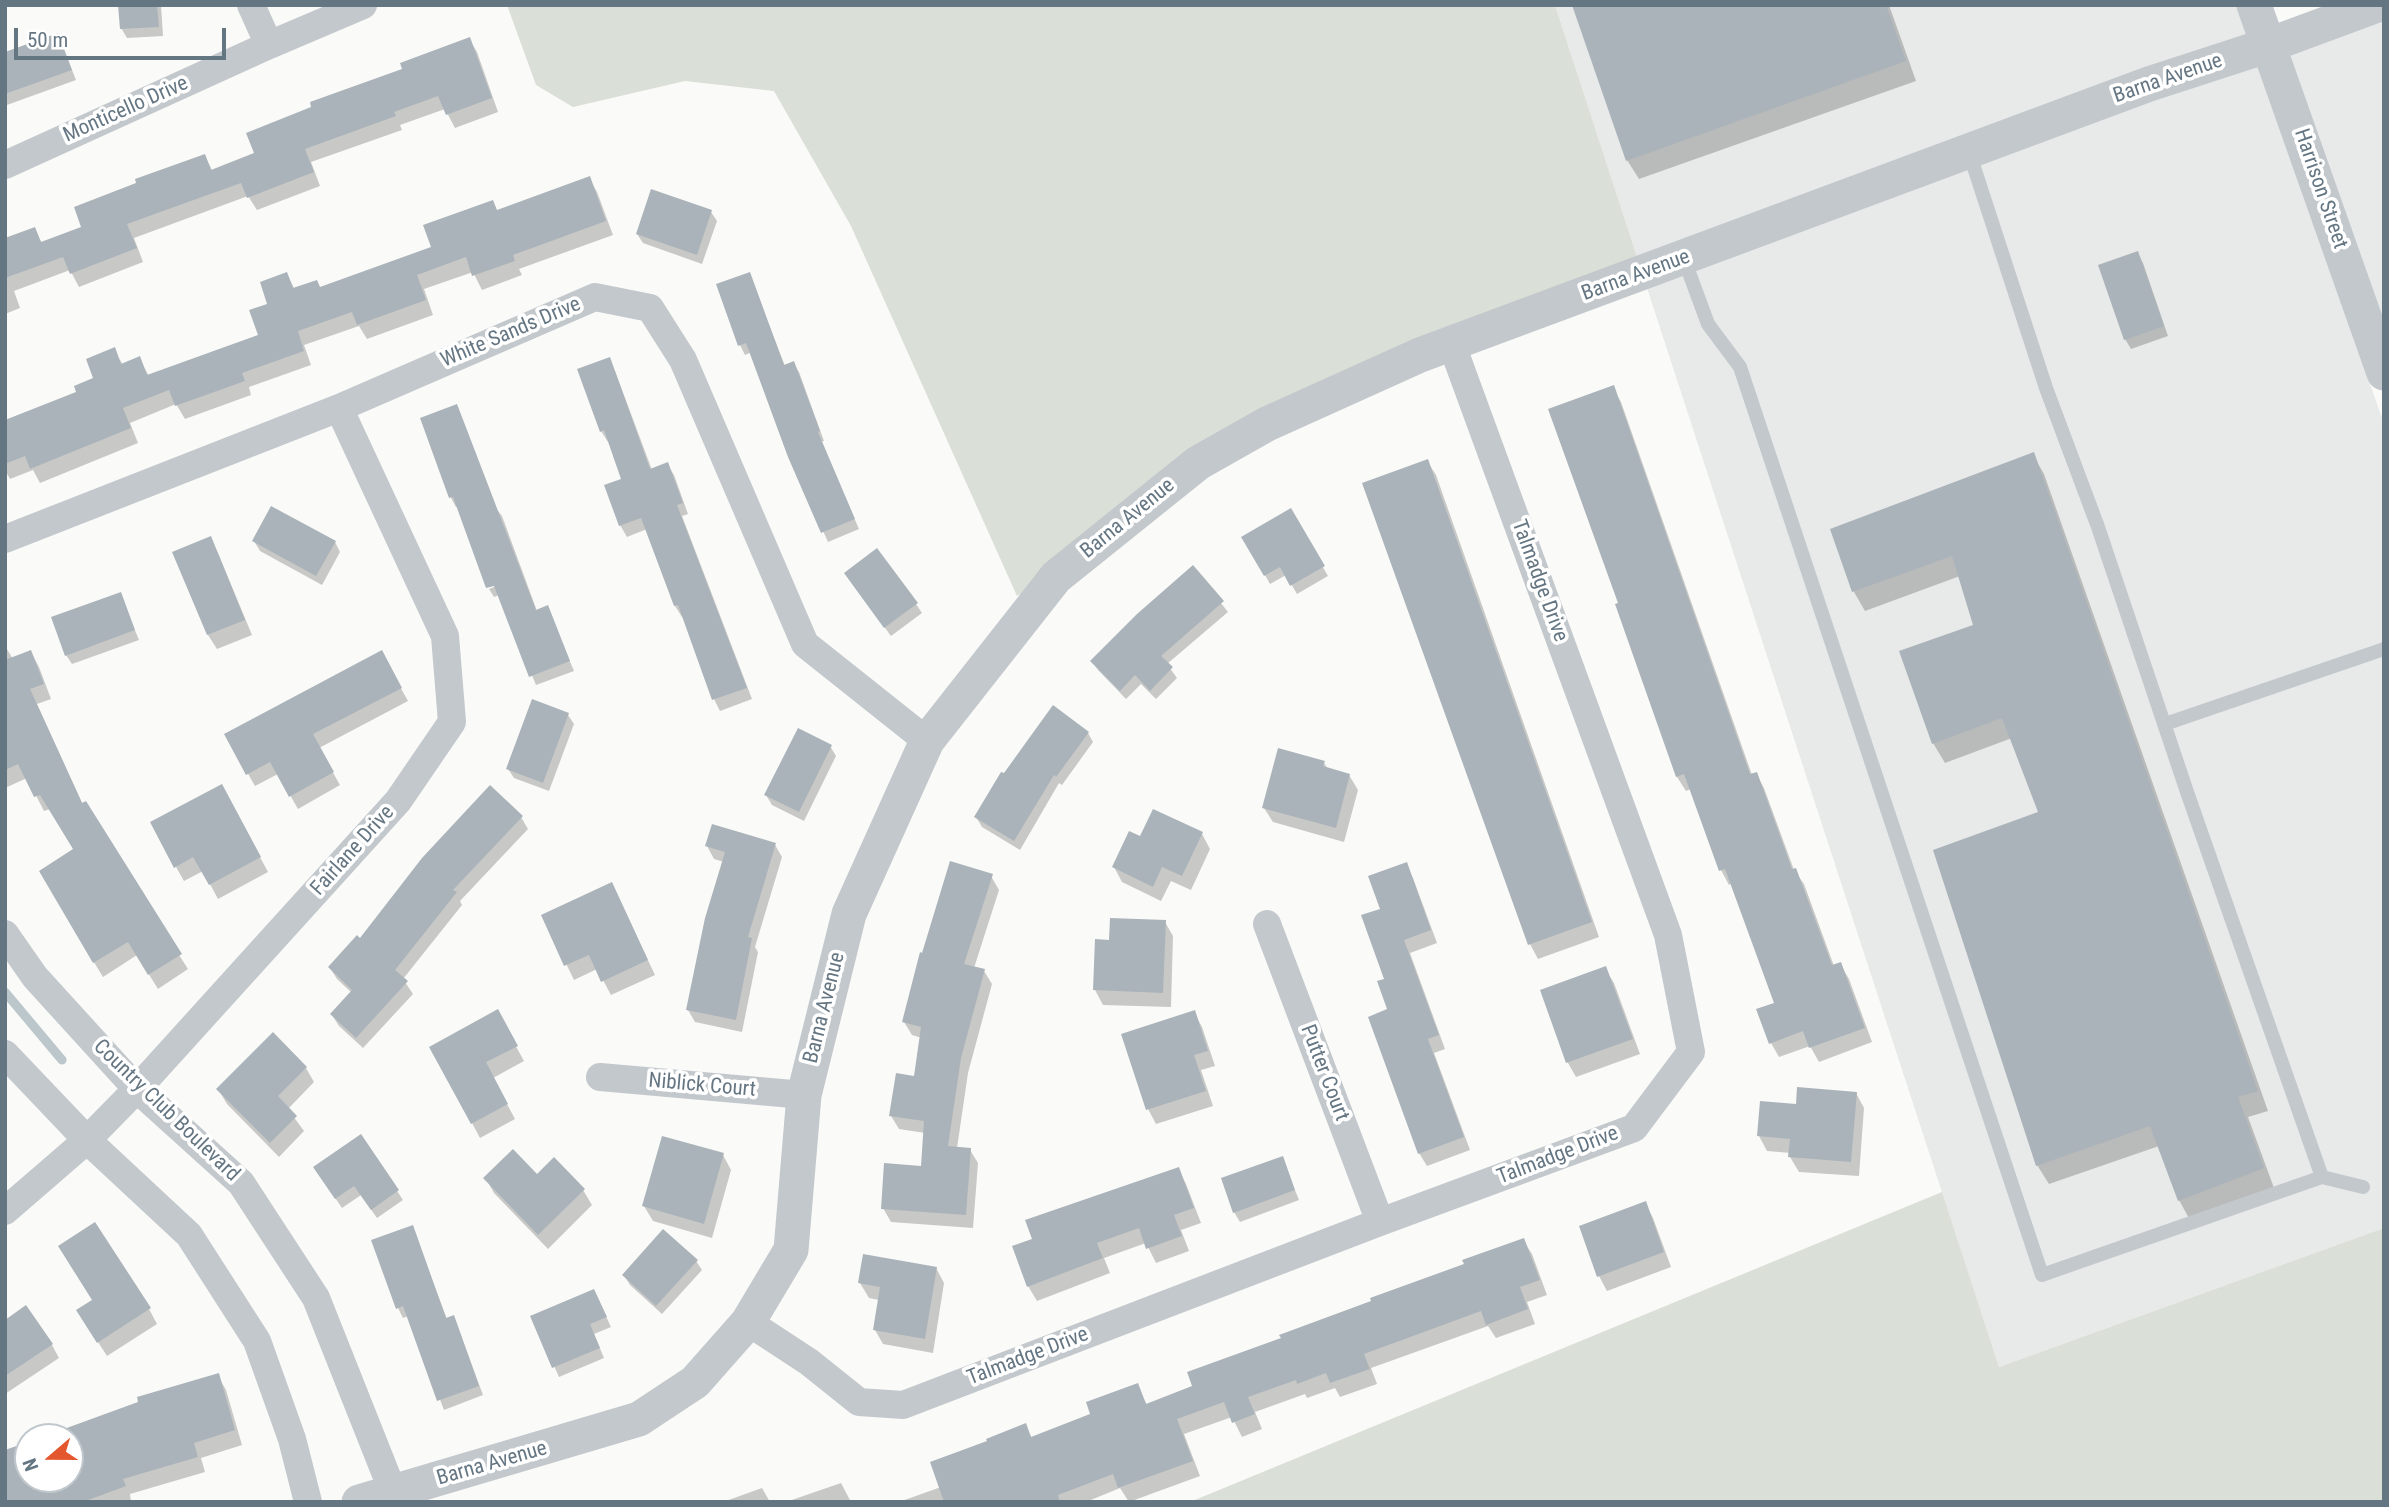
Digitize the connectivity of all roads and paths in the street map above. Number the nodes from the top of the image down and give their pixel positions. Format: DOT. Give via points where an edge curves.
graph roads {
  1 [pos="251,5"];
  2 [pos="363,5"];
  3 [pos="2254,5"];
  4 [pos="2377,5"];
  5 [pos="269,45"];
  6 [pos="2269,45"];
  7 [pos="1969,152"];
  8 [pos="5,165"];
  9 [pos="1684,259"];
  10 [pos="1452,345"];
  11 [pos="2384,373"];
  12 [pos="339,408"];
  13 [pos="5,539"];
  14 [pos="2384,649"];
  15 [pos="2165,724"];
  16 [pos="926,741"];
  17 [pos="1268,925"];
  18 [pos="5,934"];
  19 [pos="5,1054"];
  20 [pos="600,1077"];
  21 [pos="137,1089"];
  22 [pos="804,1095"];
  23 [pos="87,1140"];
  24 [pos="2322,1177"];
  25 [pos="2363,1186"];
  26 [pos="5,1211"];
  27 [pos="1380,1222"];
  28 [pos="748,1322"];
  29 [pos="368,1499"];
  30 [pos="308,1502"];
  1 -- 5 [label="street"];
  2 -- 5 [label="street, Monticello Drive"];
  3 -- 6 [label="street, Harrison Street"];
  4 -- 6 [label="street, Barna Avenue"];
  5 -- 8 [label="street, Monticello Drive"];
  6 -- 7 [label="street, Barna Avenue" via="2149,84"];
  6 -- 11 [label="street, Harrison Street"];
  7 -- 9 [label="street, Barna Avenue"];
  7 -- 15 [label="lane" via="2046,388"];
  9 -- 10 [label="street, Barna Avenue"];
  9 -- 24 [label="lane" via="1708,324 1740,367 2042,1275"];
  10 -- 16 [label="street, Barna Avenue" via="1267,424 1198,463 1056,577"];
  10 -- 27 [label="street, Talmadge Drive" via="1668,935 1691,1052 1634,1128"];
  12 -- 13 [label="street, White Sands Drive"];
  12 -- 16 [label="street, White Sands Drive" via="594,297 650,308 683,360 805,644"];
  12 -- 21 [label="street, Fairlane Drive" via="445,636 452,722 398,801"];
  14 -- 15 [label="lane"];
  15 -- 24 [label="lane"];
  16 -- 22 [label="street, Barna Avenue" via="849,914"];
  17 -- 27 [label="street, Putter Court"];
  18 -- 21 [label="street, Country Club Boulevard" via="35,977"];
  19 -- 23 [label="street"];
  20 -- 22 [label="street, Niblick Court"];
  21 -- 23 [label="street, Fairlane Drive"];
  21 -- 29 [label="street, Country Club Boulevard" via="241,1183 316,1298"];
  22 -- 28 [label="street, Barna Avenue" via="791,1250"];
  23 -- 26 [label="street, Fairlane Drive"];
  23 -- 30 [label="street" via="189,1235 257,1341 292,1439"];
  24 -- 25 [label="lane"];
  27 -- 28 [label="street, Talmadge Drive" via="903,1405 859,1402"];
  28 -- 29 [label="street, Barna Avenue" via="695,1382 639,1419"];
}
